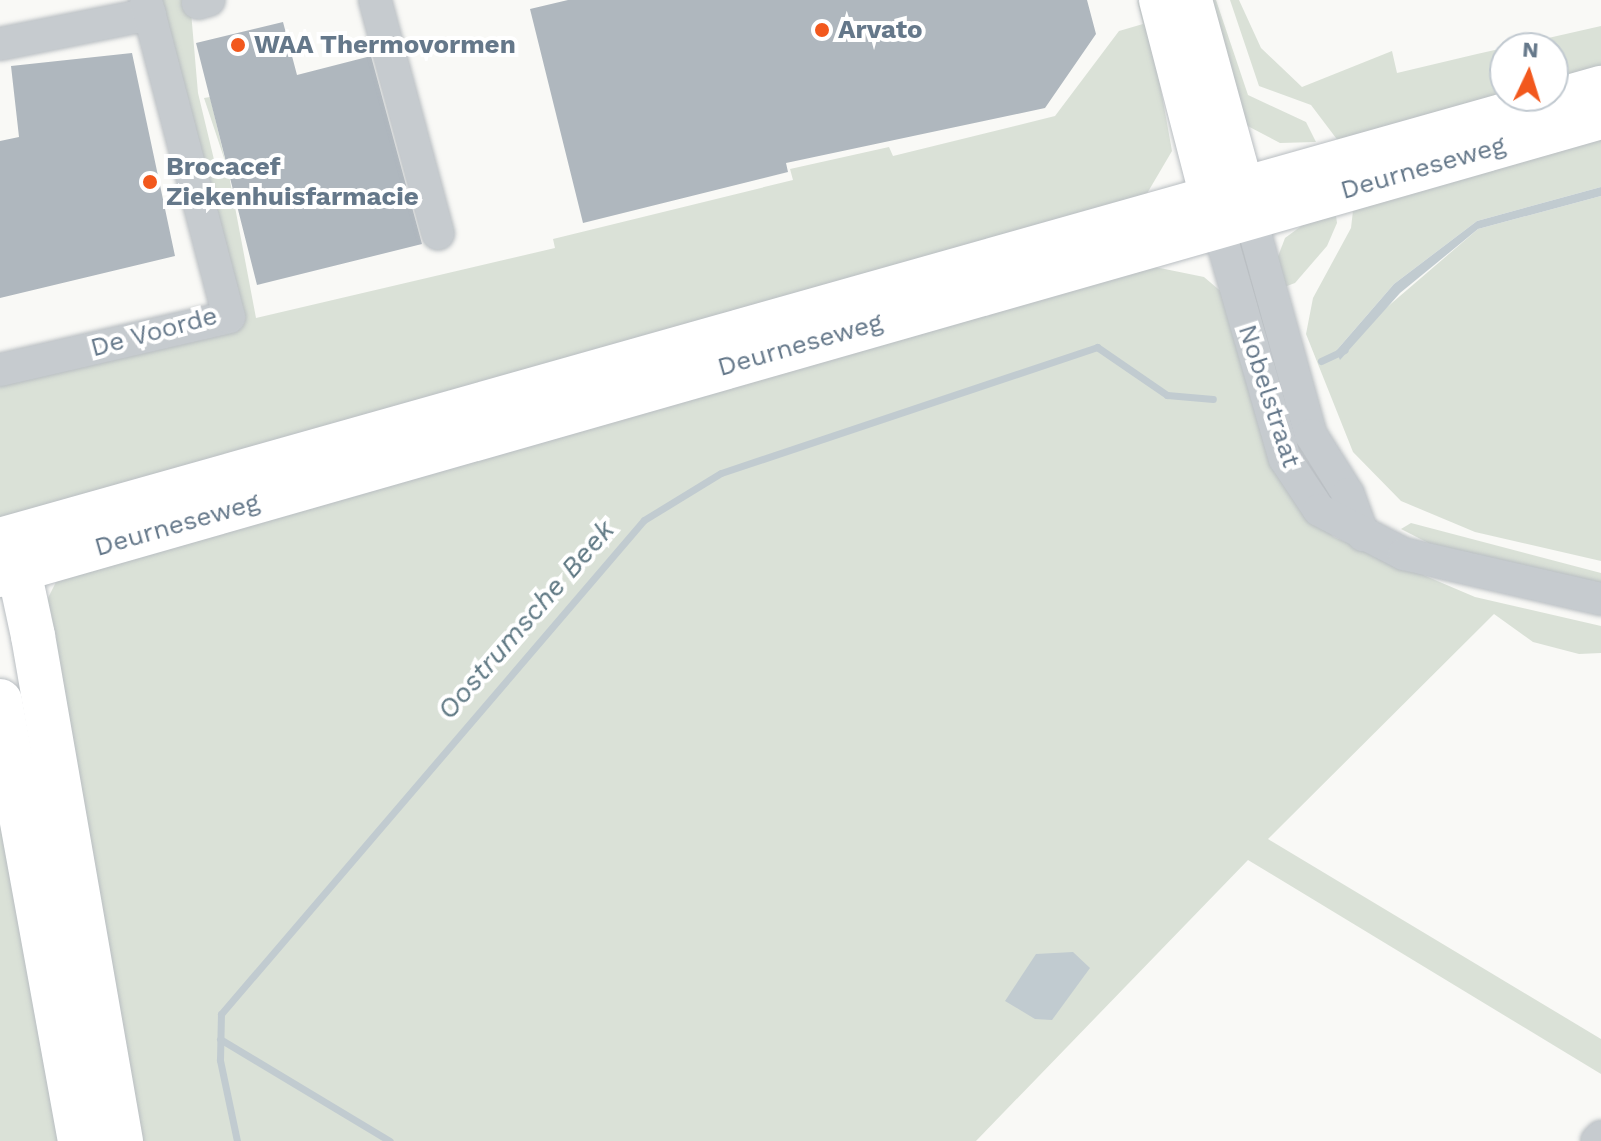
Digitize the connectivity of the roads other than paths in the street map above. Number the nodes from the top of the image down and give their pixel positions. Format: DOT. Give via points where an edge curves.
graph roads {
  1 [pos="375,0"];
  2 [pos="1160,0"];
  3 [pos="1191,0"];
  4 [pos="148,7"];
  5 [pos="0,44"];
  6 [pos="1601,87"];
  7 [pos="1601,118"];
  8 [pos="1230,207"];
  9 [pos="438,234"];
  10 [pos="0,370"];
  11 [pos="5,560"];
  12 [pos="1601,599"];
  13 [pos="0,701"];
  14 [pos="80,1141"];
  15 [pos="121,1141"];
  1 -- 9 [label="street"];
  2 -- 8 [label="main road"];
  3 -- 8 [label="main road"];
  4 -- 5 [label="street"];
  4 -- 10 [label="street, De Voorde" via="229,317"];
  6 -- 8 [label="main road, Deurneseweg"];
  7 -- 8 [label="main road, Deurneseweg"];
  8 -- 11 [label="main road, Deurneseweg"];
  8 -- 12 [label="street, Nobelstraat" via="1285,459 1319,510 1363,535 1431,562"];
  11 -- 15 [label="highway"];
  13 -- 14 [label="highway"];
}
